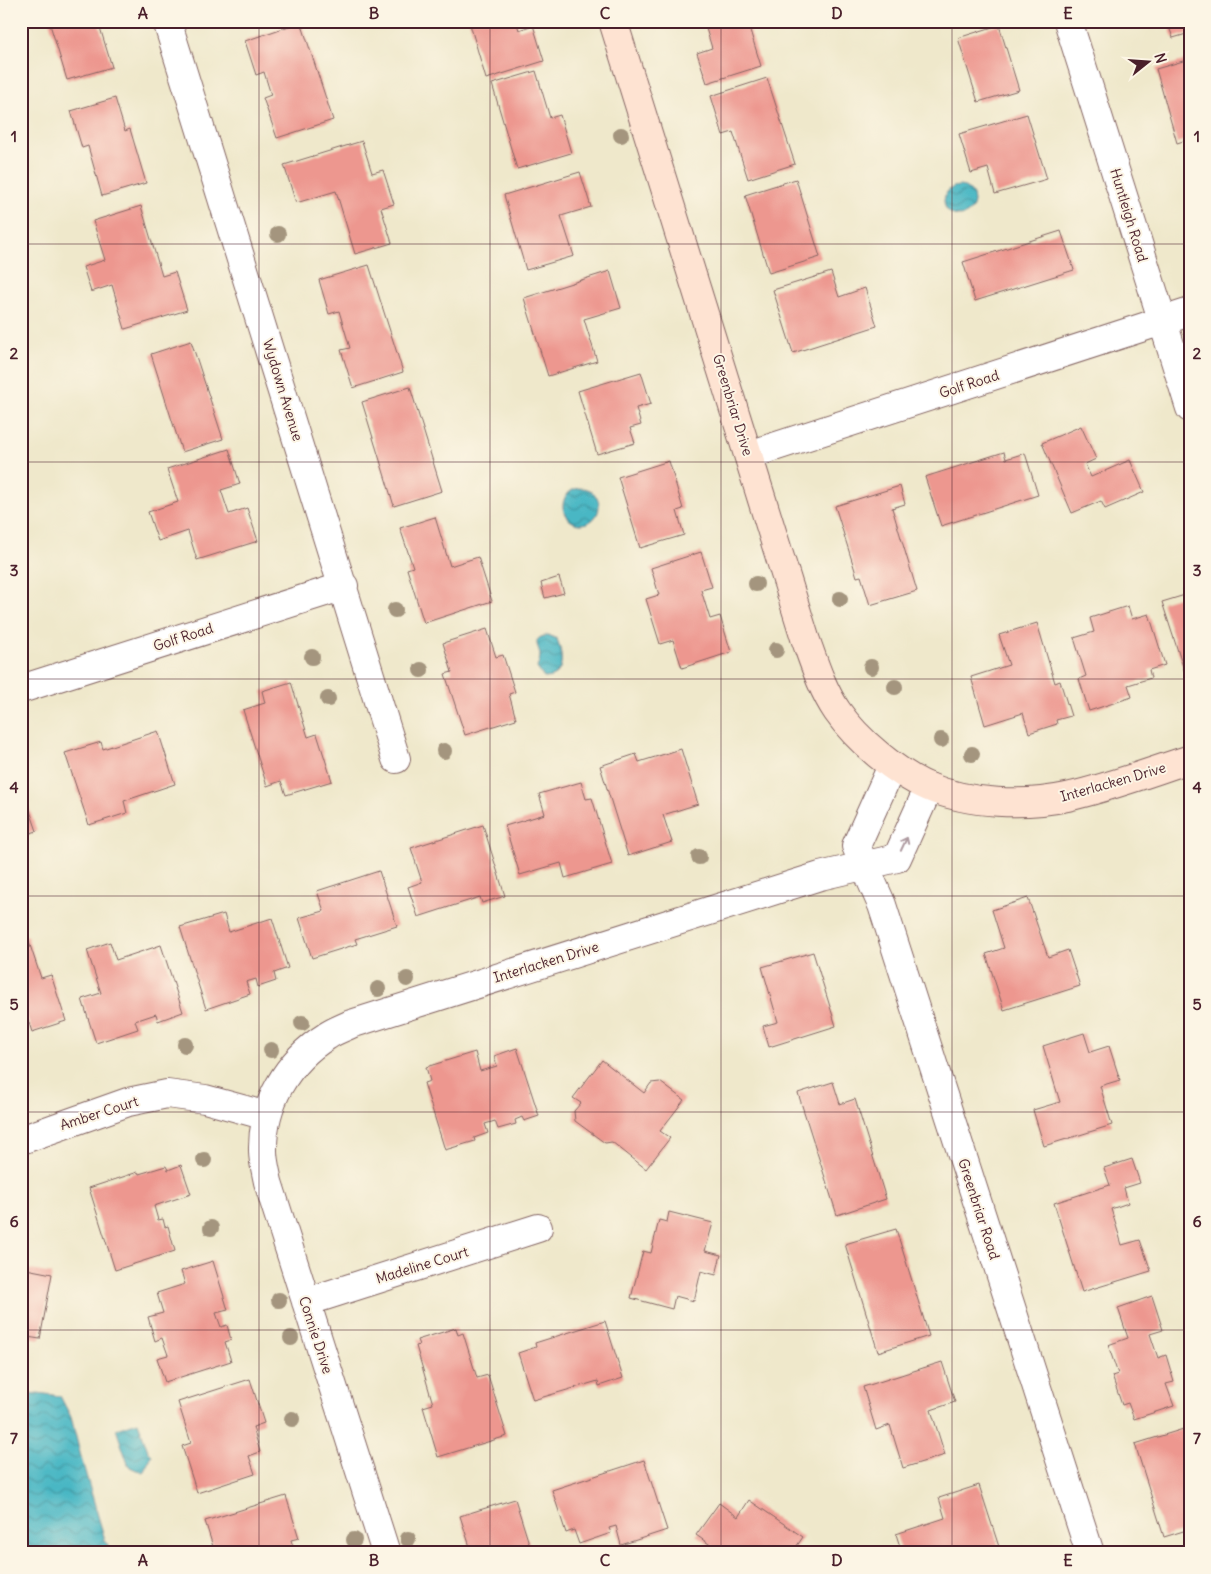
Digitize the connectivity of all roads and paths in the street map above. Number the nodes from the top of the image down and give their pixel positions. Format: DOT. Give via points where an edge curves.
graph roads {
  1 [pos="168,21"];
  2 [pos="613,21"];
  3 [pos="1068,21"];
  4 [pos="1190,312"];
  5 [pos="1162,321"];
  6 [pos="1190,408"];
  7 [pos="748,455"];
  8 [pos="344,586"];
  9 [pos="21,689"];
  10 [pos="396,759"];
  11 [pos="1190,759"];
  12 [pos="892,766"];
  13 [pos="929,788"];
  14 [pos="865,866"];
  15 [pos="267,1116"];
  16 [pos="21,1140"];
  17 [pos="538,1228"];
  18 [pos="306,1302"];
  19 [pos="386,1553"];
  20 [pos="1090,1553"];
  1 -- 8 [label="street, Wydown Avenue"];
  2 -- 7 [label="street, Greenbriar Drive"];
  3 -- 5 [label="street, Huntleigh Road"];
  4 -- 5 [label="street, Golf Road"];
  5 -- 6 [label="street, Huntleigh Road"];
  5 -- 7 [label="street, Golf Road"];
  7 -- 12 [label="street, Greenbriar Drive" via="818,676 838,711 865,743"];
  8 -- 9 [label="street, Golf Road"];
  8 -- 10 [label="street, Wydown Avenue"];
  11 -- 13 [label="street, Interlacken Drive" via="1067,797 1038,802 969,799"];
  12 -- 13 [label="street, Interlacken Drive"];
  12 -- 14 [label="street, Greenbriar Road" via="856,846"];
  14 -- 13 [label="street, one-way" via="897,858"];
  14 -- 15 [label="street, Interlacken Drive" via="811,879 351,1024 328,1035 305,1052 284,1077"];
  14 -- 20 [label="street, Greenbriar Road" via="882,905"];
  15 -- 16 [label="street, Amber Court" via="205,1099 167,1094 128,1102"];
  15 -- 18 [label="street, Connie Drive" via="263,1154 268,1182"];
  17 -- 18 [label="street, Madeline Court"];
  18 -- 19 [label="street, Connie Drive"];
}
